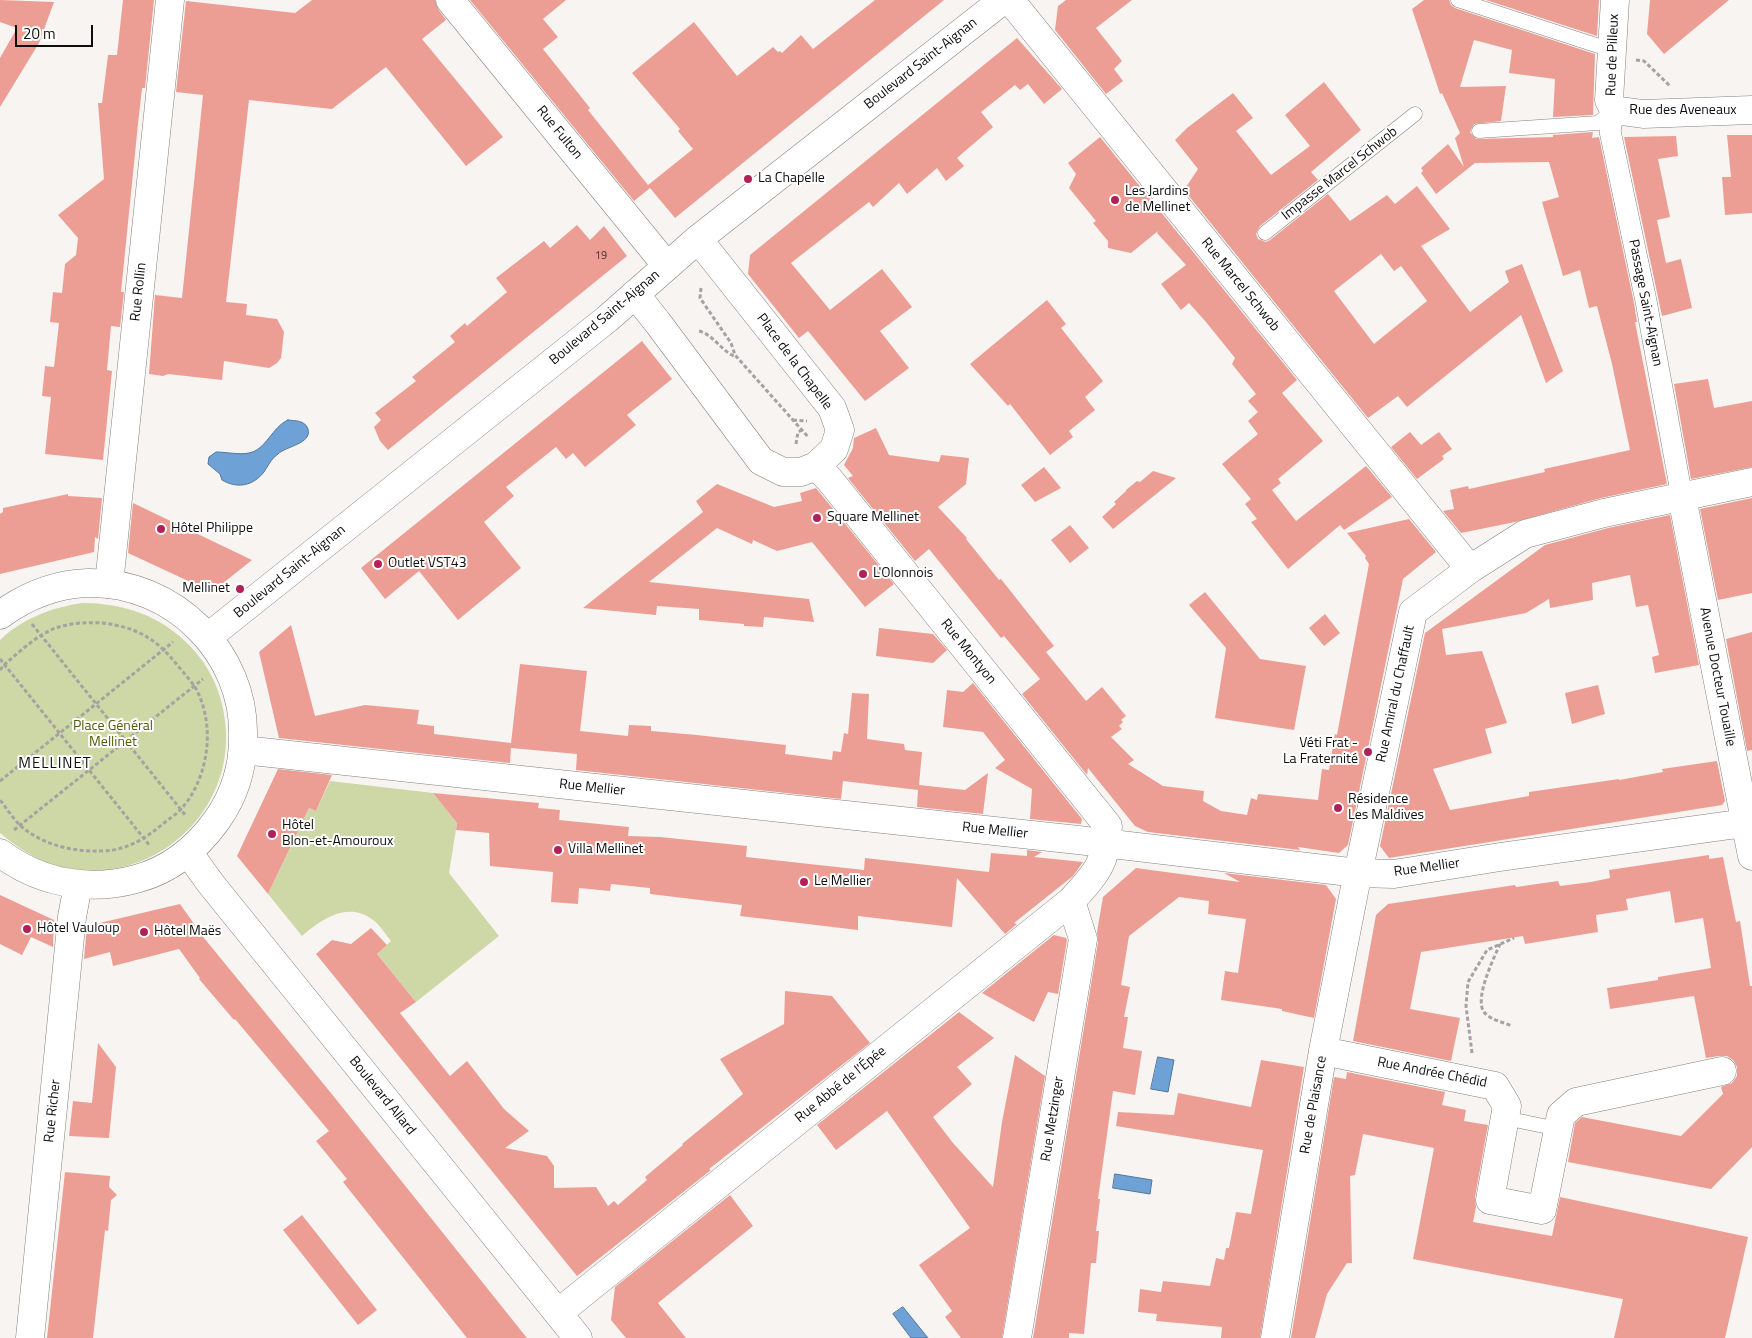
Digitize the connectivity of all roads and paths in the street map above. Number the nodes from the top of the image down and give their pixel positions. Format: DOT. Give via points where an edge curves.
graph roads {
  1 [pos="170,0"];
  2 [pos="450,0"];
  3 [pos="1003,0"];
  4 [pos="1010,0"];
  5 [pos="1458,0"];
  6 [pos="1615,0"];
  7 [pos="1611,50"];
  8 [pos="1644,60"];
  9 [pos="1670,87"];
  10 [pos="1614,110"];
  11 [pos="1752,110"];
  12 [pos="1415,114"];
  13 [pos="1479,131"];
  14 [pos="1265,233"];
  15 [pos="698,239"];
  16 [pos="667,266"];
  17 [pos="724,271"];
  18 [pos="635,294"];
  19 [pos="821,462"];
  20 [pos="1752,482"];
  21 [pos="1682,497"];
  22 [pos="1470,569"];
  23 [pos="109,584"];
  24 [pos="10,608"];
  25 [pos="41,635"];
  26 [pos="180,637"];
  27 [pos="208,637"];
  28 [pos="164,649"];
  29 [pos="0,660"];
  30 [pos="226,664"];
  31 [pos="4,665"];
  32 [pos="0,670"];
  33 [pos="194,686"];
  34 [pos="96,704"];
  35 [pos="59,733"];
  36 [pos="126,741"];
  37 [pos="243,750"];
  38 [pos="89,770"];
  39 [pos="0,781"];
  40 [pos="0,800"];
  41 [pos="181,810"];
  42 [pos="187,817"];
  43 [pos="1745,823"];
  44 [pos="20,825"];
  45 [pos="144,839"];
  46 [pos="6,842"];
  47 [pos="1107,844"];
  48 [pos="188,852"];
  49 [pos="1752,856"];
  50 [pos="162,870"];
  51 [pos="1358,873"];
  52 [pos="78,885"];
  53 [pos="1071,901"];
  54 [pos="1514,938"];
  55 [pos="1500,943"];
  56 [pos="1512,1026"];
  57 [pos="1323,1051"];
  58 [pos="1722,1071"];
  59 [pos="1475,1081"];
  60 [pos="1506,1118"];
  61 [pos="1558,1129"];
  62 [pos="558,1312"];
  63 [pos="30,1338"];
  64 [pos="578,1338"];
  65 [pos="1017,1338"];
  66 [pos="1275,1338"];
  1 -- 23 [label="street, Rue Rollin"];
  2 -- 16 [label="street, Rue Fulton"];
  3 -- 15 [label="street, Boulevard Saint-Aignan"];
  4 -- 22 [label="street, Rue Marcel Schwob" via="1230,261"];
  5 -- 7 [label="lane"];
  6 -- 7 [label="street, Rue de Pilleux"];
  7 -- 10 [label="street, Rue de Pilleux" via="1609,100"];
  8 -- 9 [label="path"];
  10 -- 11 [label="street, Rue des Aveneaux" via="1642,114"];
  10 -- 13 [label="lane" via="1598,123"];
  10 -- 21 [label="street, Passage Saint-Aignan" via="1610,131"];
  12 -- 14 [label="lane, Impasse Marcel Schwob"];
  15 -- 16 [label="street, Boulevard Saint-Aignan"];
  15 -- 17 [label="street, Place de la Chapelle"];
  16 -- 18 [label="street, Boulevard Saint-Aignan"];
  17 -- 19 [label="street, Place de la Chapelle" via="832,408 840,430 834,449"];
  17 -- 19 [label="path" via="701,287 700,298 731,343 735,355"];
  18 -- 19 [label="street" via="761,461 783,472 801,472"];
  18 -- 27 [label="street, Boulevard Saint-Aignan"];
  19 -- 47 [label="street, Rue Montyon" via="829,479 1108,826"];
  20 -- 21 [label="street, Rue Amiral du Chaffault"];
  21 -- 22 [label="street, Rue Amiral du Chaffault" via="1526,534"];
  21 -- 43 [label="street, Avenue Docteur Touaille"];
  22 -- 51 [label="street, Rue Amiral du Chaffault" via="1413,612"];
  23 -- 24 [label="street" via="64,586 44,591"];
  23 -- 27 [label="street" via="138,590 165,602 190,618"];
  24 -- 25 [label="path" via="29,620"];
  25 -- 28 [label="path" via="75,624 114,625 134,630"];
  25 -- 31 [label="path"];
  25 -- 34 [label="path"];
  26 -- 28 [label="path"];
  27 -- 30 [label="street"];
  28 -- 33 [label="path"];
  28 -- 34 [label="path"];
  29 -- 31 [label="path"];
  30 -- 33 [label="path"];
  30 -- 37 [label="street" via="241,702"];
  31 -- 32 [label="path"];
  31 -- 35 [label="path"];
  33 -- 36 [label="path"];
  33 -- 41 [label="path" via="206,720 205,759 199,779"];
  34 -- 35 [label="path"];
  34 -- 36 [label="path"];
  35 -- 38 [label="path"];
  35 -- 39 [label="path"];
  36 -- 38 [label="path"];
  36 -- 41 [label="path"];
  37 -- 47 [label="street, Rue Mellier"];
  37 -- 48 [label="street" via="240,770 223,811"];
  38 -- 44 [label="path"];
  38 -- 45 [label="path"];
  40 -- 44 [label="path"];
  41 -- 42 [label="path"];
  41 -- 45 [label="path"];
  43 -- 49 [label="street, Avenue Docteur Touaille"];
  43 -- 51 [label="street, Rue Mellier" via="1394,874"];
  44 -- 45 [label="path" via="51,844 70,849 110,850"];
  44 -- 46 [label="path"];
  45 -- 50 [label="path" via="156,854"];
  46 -- 52 [label="street" via="12,862 55,881"];
  47 -- 51 [label="street, Rue Mellier"];
  47 -- 53 [label="street, Rue Abbé de l'Épée" via="1099,868"];
  48 -- 50 [label="street"];
  48 -- 62 [label="street, Boulevard Allard"];
  50 -- 52 [label="street" via="122,883"];
  51 -- 57 [label="street, Rue de Plaisance"];
  52 -- 63 [label="street, Rue Richer" via="72,917"];
  53 -- 62 [label="street, Rue Abbé de l'Épée"];
  53 -- 65 [label="street, Rue Metzinger" via="1083,939"];
  54 -- 55 [label="path"];
  55 -- 56 [label="path" via="1484,983 1481,1003 1483,1011 1490,1017"];
  55 -- 59 [label="path" via="1487,950 1468,982 1466,1006"];
  57 -- 59 [label="street, Rue Andrée Chédid"];
  57 -- 66 [label="street, Rue de Plaisance"];
  58 -- 61 [label="street, Rue Andrée Chédid" via="1576,1102 1561,1115"];
  59 -- 60 [label="street, Rue Andrée Chédid" via="1495,1086 1507,1106"];
  60 -- 61 [label="lane"];
  60 -- 61 [label="street, Rue Andrée Chédid" via="1490,1200 1542,1210"];
  62 -- 64 [label="street, Boulevard Allard"];
}
